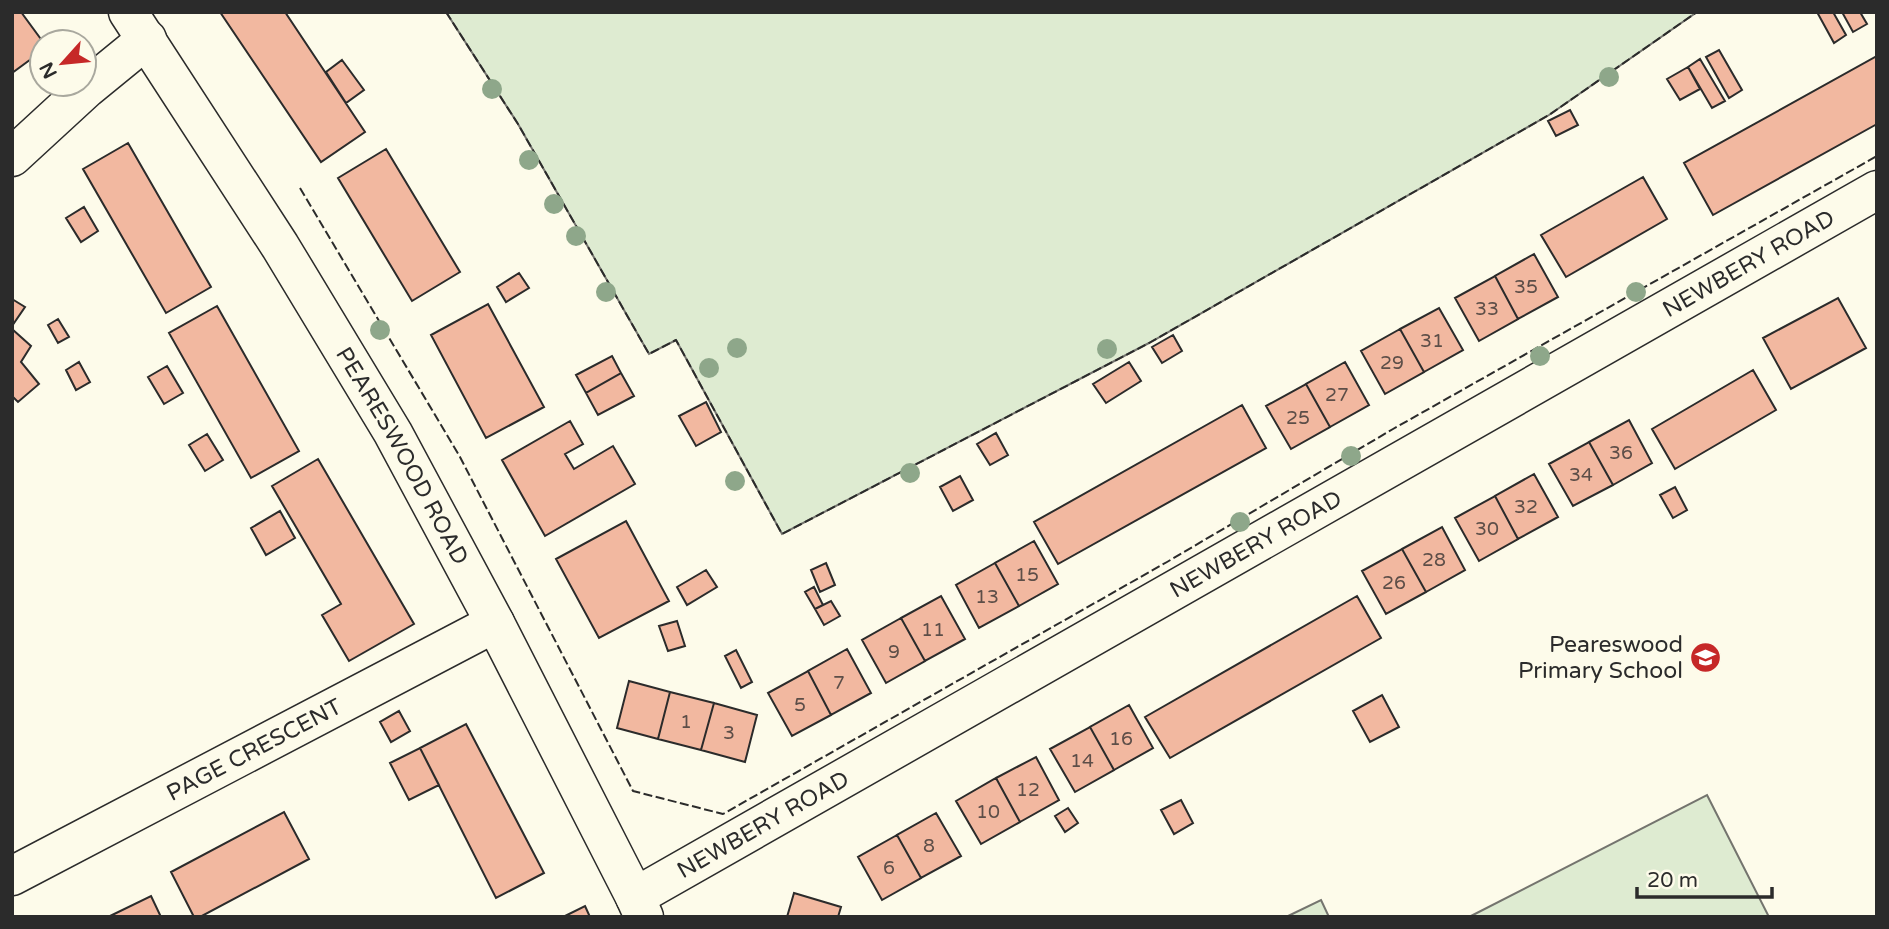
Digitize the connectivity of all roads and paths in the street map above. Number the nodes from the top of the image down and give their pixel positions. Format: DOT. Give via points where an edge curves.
graph roads {
  1 [pos="137,26"];
  2 [pos="12,157"];
  3 [pos="1876,194"];
  4 [pos="495,623"];
  5 [pos="12,876"];
  6 [pos="640,907"];
  1 -- 2 [label="street" via="87,88"];
  1 -- 4 [label="street, PEARESWOOD ROAD" via="280,246 393,433"];
  3 -- 6 [label="street, NEWBERY ROAD"];
  4 -- 5 [label="street, PAGE CRESCENT"];
  4 -- 6 [label="street, PEARESWOOD ROAD"];
}
